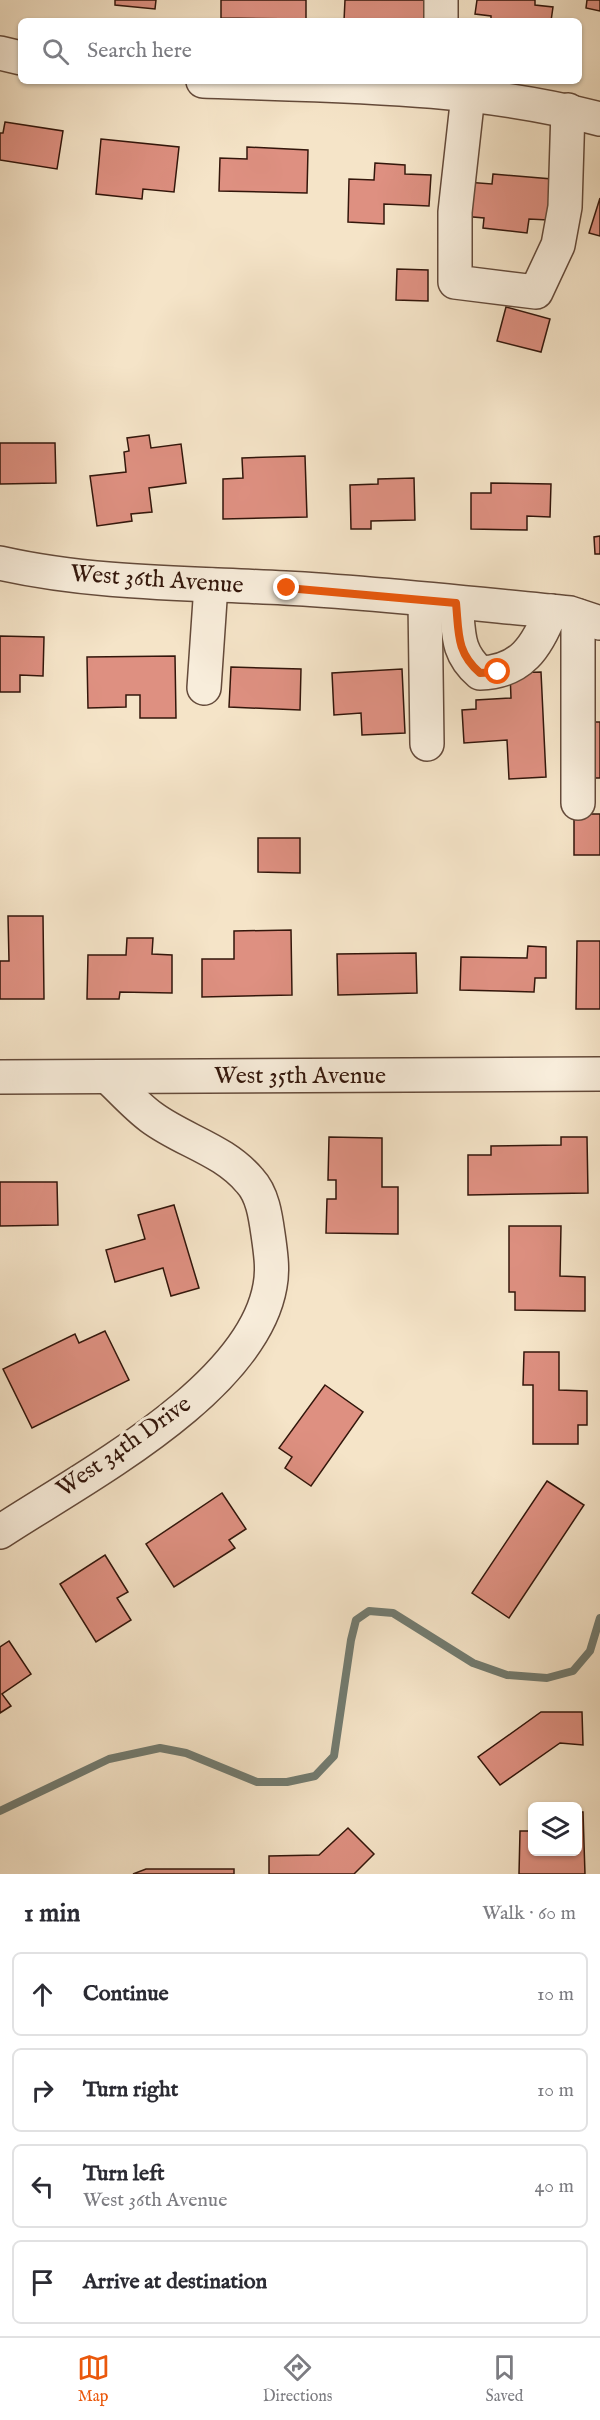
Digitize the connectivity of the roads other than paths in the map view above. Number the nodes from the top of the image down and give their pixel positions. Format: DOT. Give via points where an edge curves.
graph roads {
  1 [pos="441,0"];
  2 [pos="441,18"];
  3 [pos="0,53"];
  4 [pos="18,57"];
  5 [pos="295,84"];
  6 [pos="449,89"];
  7 [pos="568,110"];
  8 [pos="600,119"];
  9 [pos="0,563"];
  10 [pos="211,585"];
  11 [pos="440,602"];
  12 [pos="576,617"];
  13 [pos="589,679"];
  14 [pos="204,688"];
  15 [pos="427,744"];
  16 [pos="578,803"];
  17 [pos="600,1074"];
  18 [pos="0,1077"];
  19 [pos="108,1077"];
  20 [pos="0,1532"];
  1 -- 2 [label="street"];
  3 -- 4 [label="street"];
  5 -- 6 [label="street"];
  6 -- 7 [label="street"];
  6 -- 7 [label="street" via="455,282 536,292 558,245"];
  7 -- 8 [label="street"];
  9 -- 10 [label="street, West 36th Avenue" via="34,570"];
  10 -- 11 [label="street, West 36th Avenue"];
  10 -- 14 [label="street"];
  11 -- 12 [label="street, West 36th Avenue"];
  11 -- 12 [label="street" via="466,661 480,673 498,672 520,661 540,640"];
  11 -- 15 [label="street"];
  12 -- 13 [label="street"];
  13 -- 16 [label="street"];
  17 -- 19 [label="street, West 35th Avenue"];
  18 -- 19 [label="street, West 35th Avenue"];
  19 -- 20 [label="street, West 34th Drive" via="152,1118 221,1154 252,1182 265,1211 273,1263 270,1288 259,1318 237,1355 202,1392 158,1429"];
}
